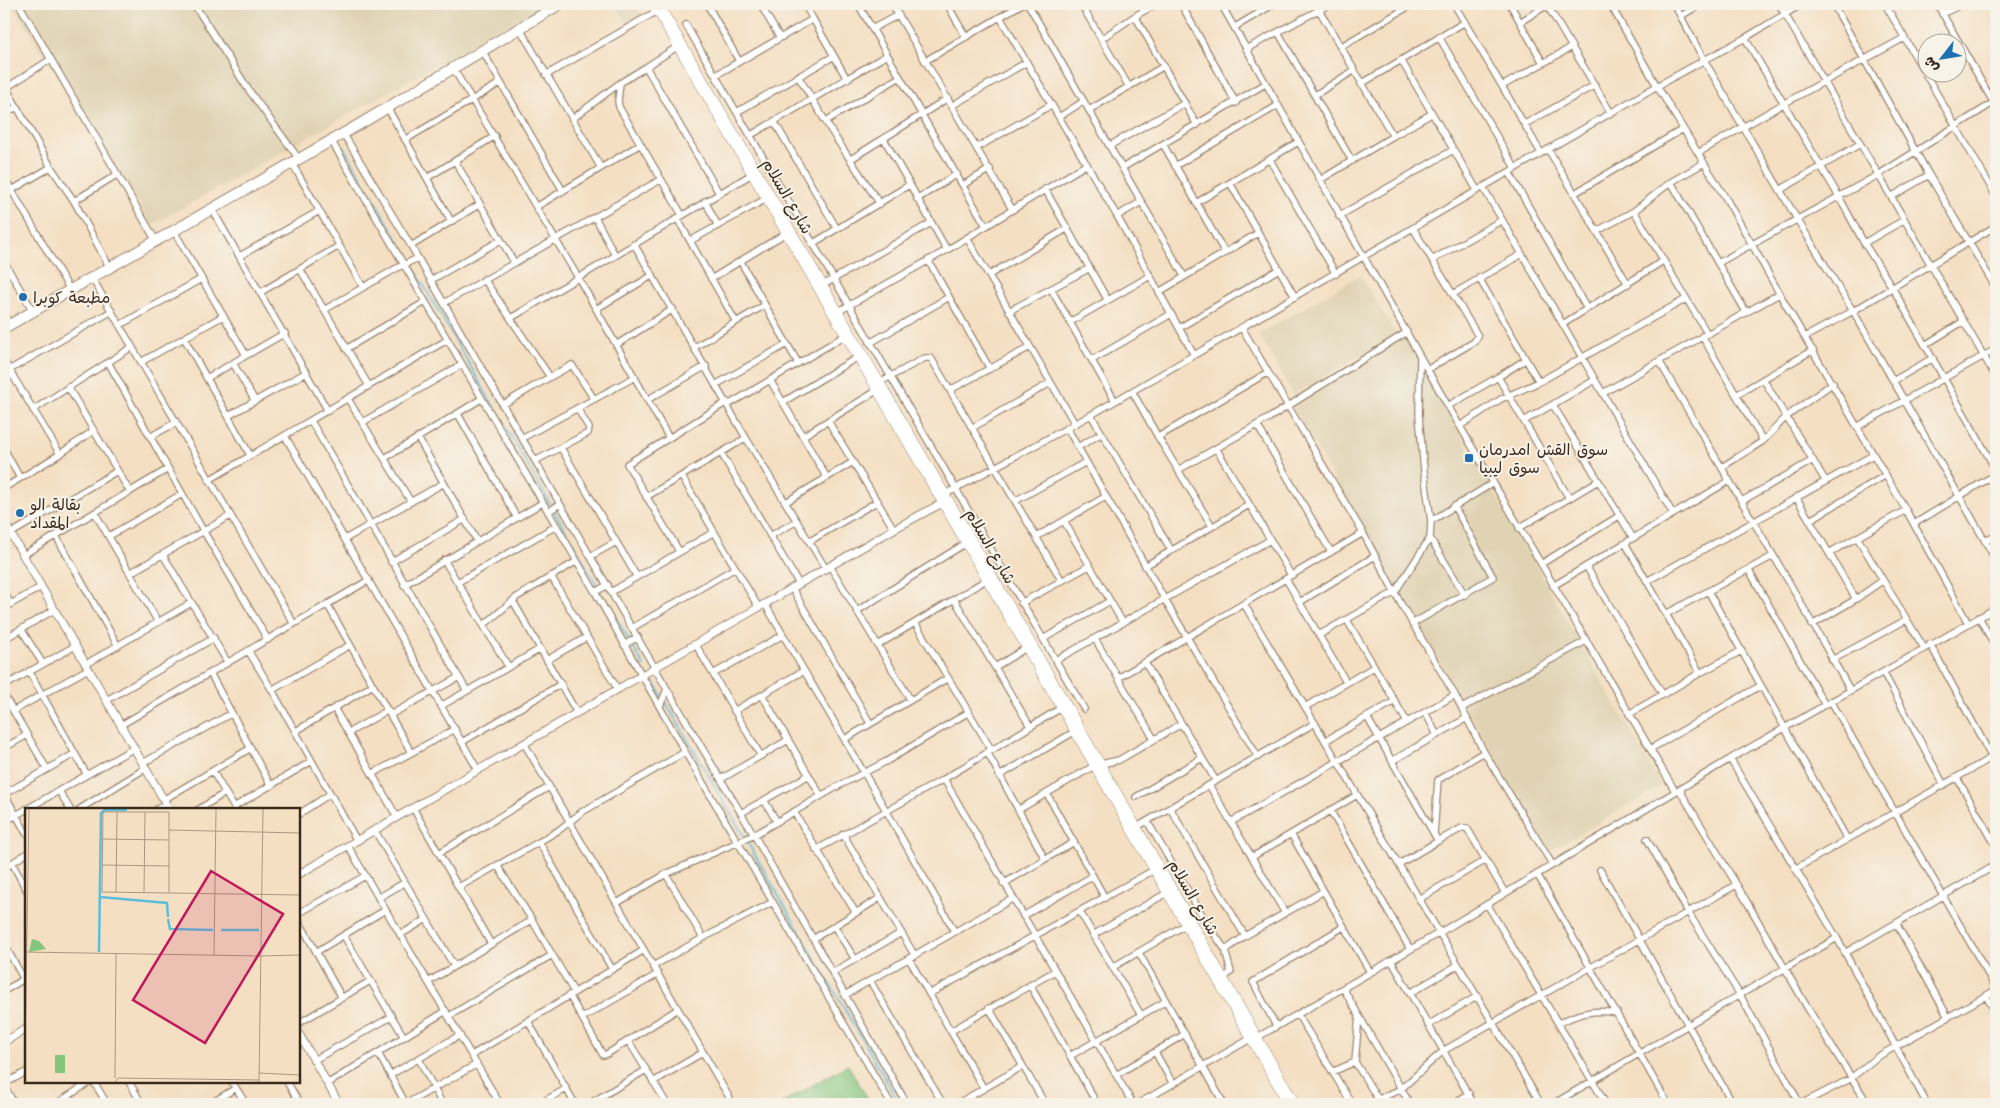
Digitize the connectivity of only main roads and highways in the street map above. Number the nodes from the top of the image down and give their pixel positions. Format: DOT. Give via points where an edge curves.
graph roads {
  1 [pos="560,4"];
  2 [pos="658,7"];
  3 [pos="698,75"];
  4 [pos="7,327"];
  5 [pos="944,498"];
  6 [pos="1097,765"];
  7 [pos="1254,1038"];
  8 [pos="1288,1104"];
  9 [pos="1296,1104"];
  1 -- 4 [label="highway"];
  2 -- 3 [label="main road, شارع السلام"];
  3 -- 5 [label="main road, شارع السلام" via="824,285"];
  3 -- 5 [label="main road, شارع السلام" via="858,358"];
  5 -- 6 [label="main road, شارع السلام"];
  5 -- 6 [label="main road, شارع السلام" via="986,580 1074,732"];
  6 -- 7 [label="main road, شارع السلام" via="1185,925"];
  6 -- 7 [label="main road, شارع السلام" via="1224,978"];
  7 -- 8 [label="main road, شارع السلام"];
  7 -- 9 [label="main road, شارع السلام"];
}
